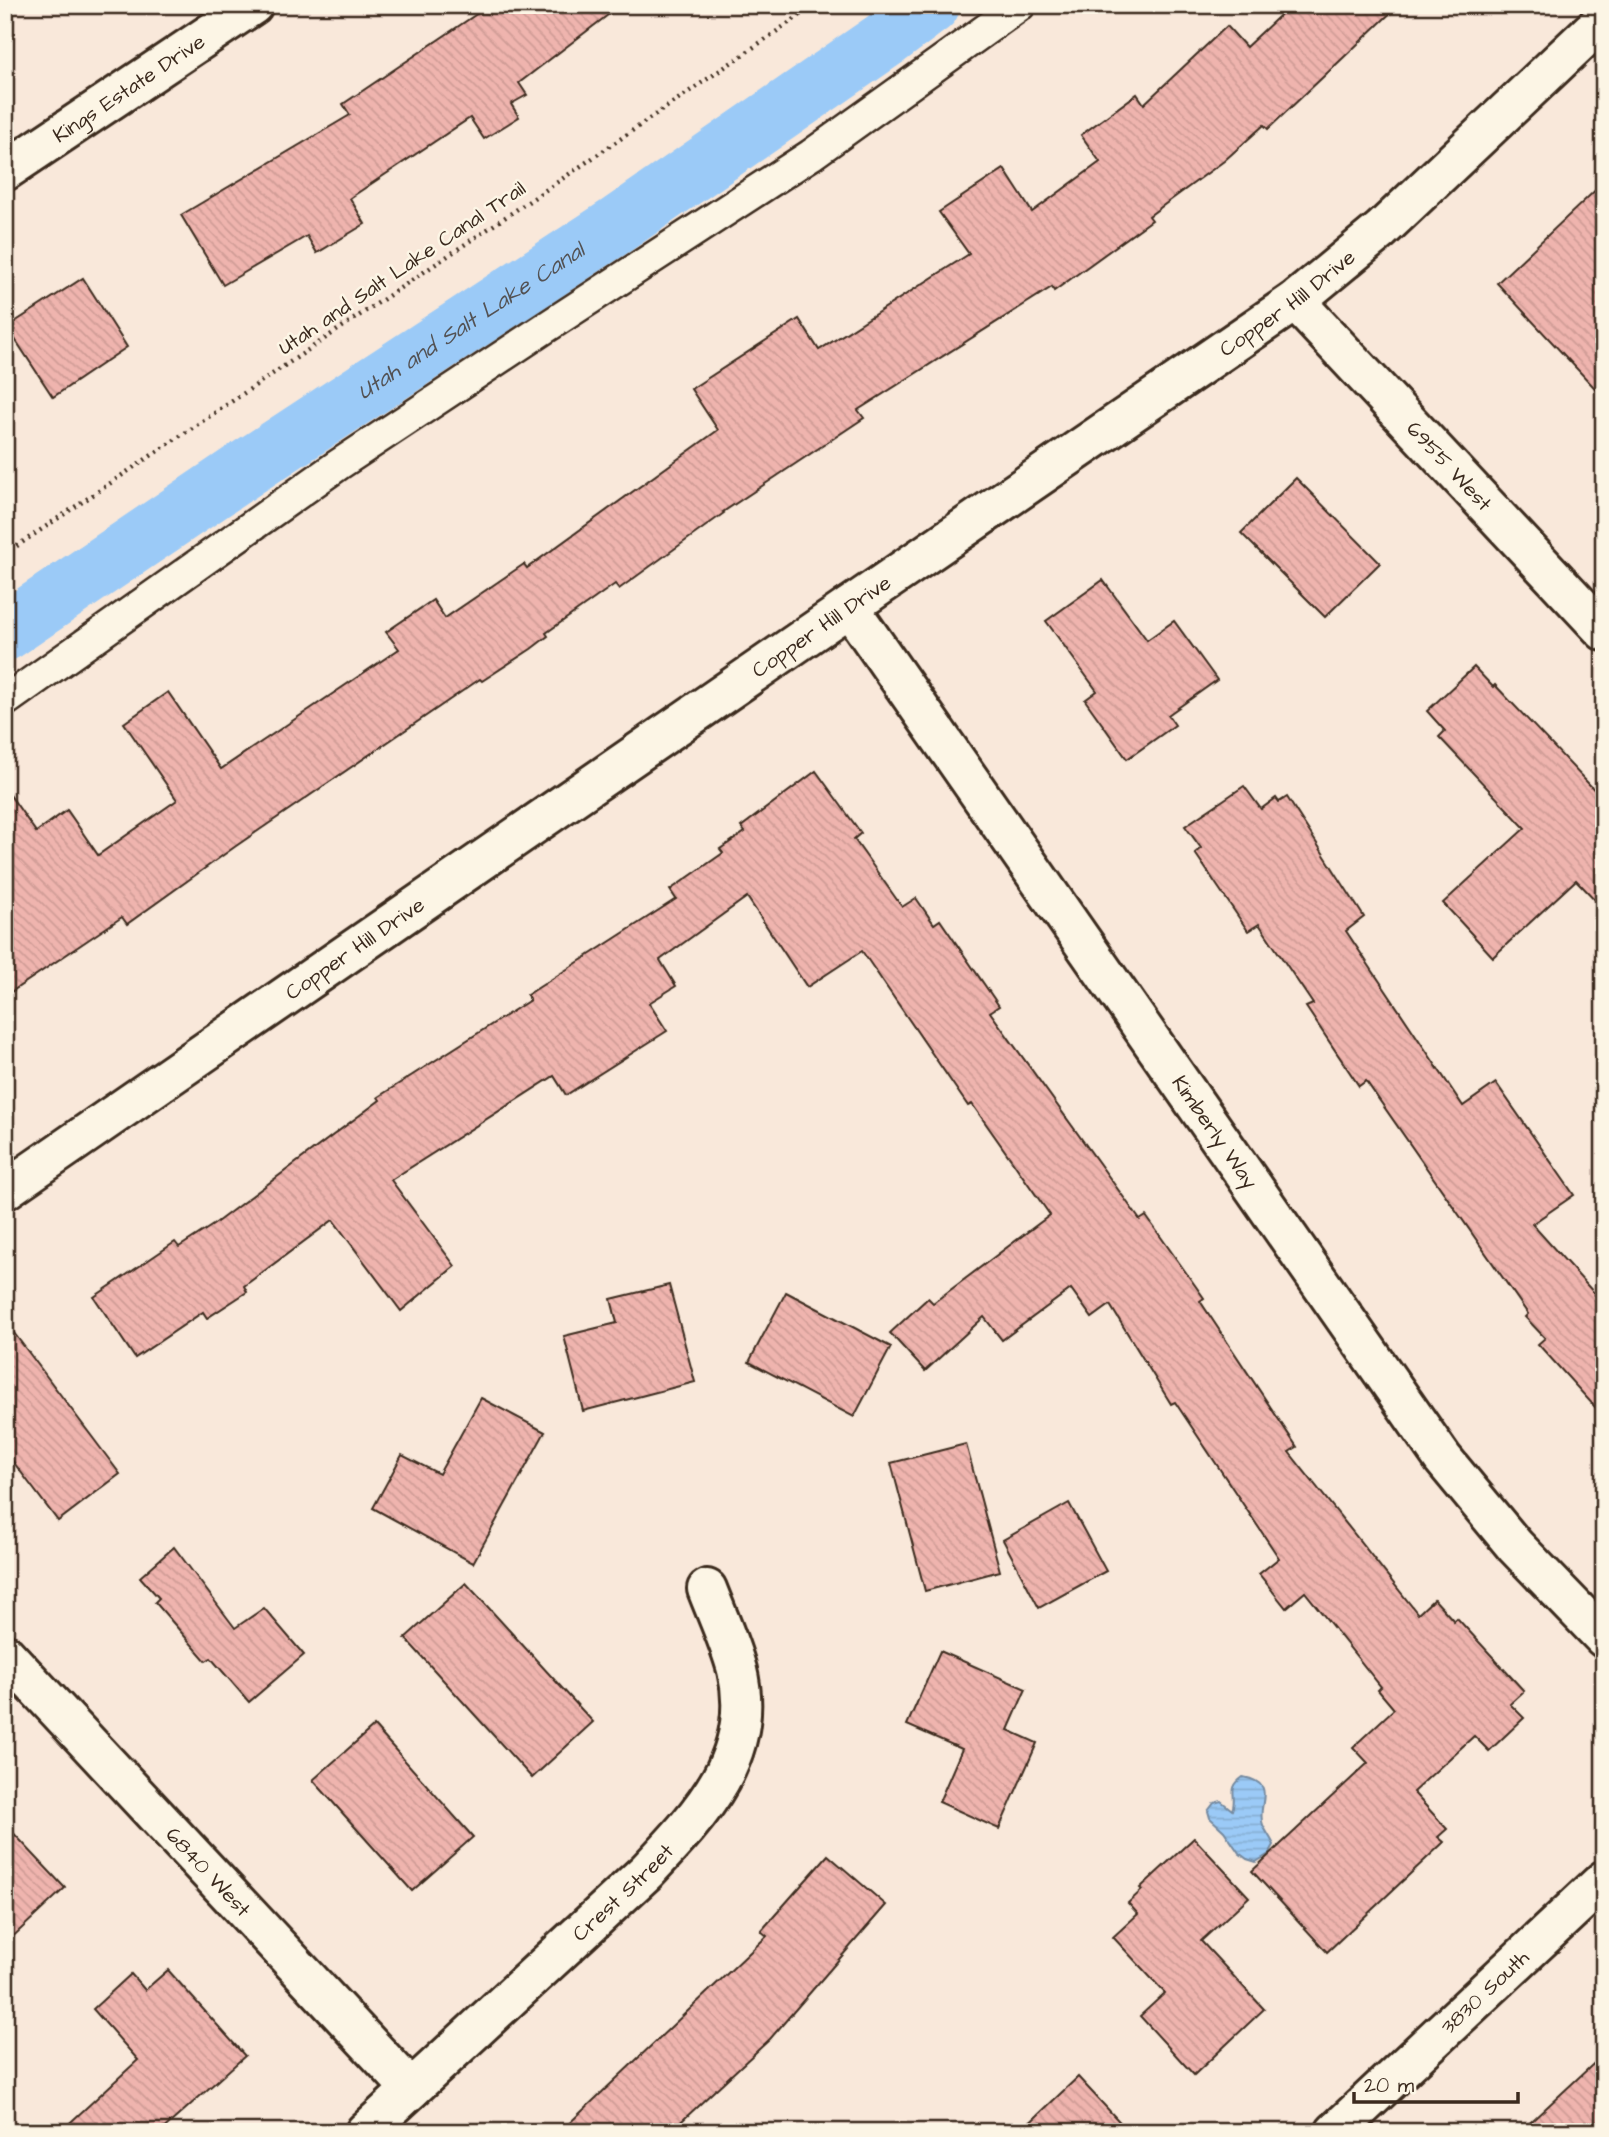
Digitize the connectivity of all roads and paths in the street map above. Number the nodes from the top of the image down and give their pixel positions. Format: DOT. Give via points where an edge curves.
graph roads {
  1 [pos="253,5"];
  2 [pos="815,5"];
  3 [pos="1020,5"];
  4 [pos="1604,19"];
  5 [pos="5,171"];
  6 [pos="1295,301"];
  7 [pos="5,554"];
  8 [pos="849,607"];
  9 [pos="1604,631"];
  10 [pos="5,701"];
  11 [pos="5,1190"];
  12 [pos="707,1589"];
  13 [pos="1604,1639"];
  14 [pos="5,1654"];
  15 [pos="1604,1880"];
  16 [pos="411,2089"];
  17 [pos="365,2132"];
  18 [pos="1335,2132"];
  1 -- 5 [label="street, Kings Estate Drive"];
  2 -- 7 [label="path, Utah and Salt Lake Canal Trail"];
  3 -- 10 [label="lane" via="811,155 338,465"];
  4 -- 6 [label="street, Copper Hill Drive" via="1381,230"];
  6 -- 8 [label="street, Copper Hill Drive"];
  6 -- 9 [label="street, 6955 West"];
  8 -- 11 [label="street, Copper Hill Drive"];
  8 -- 13 [label="street, Kimberly Way" via="1443,1459 1515,1546"];
  12 -- 16 [label="street, Crest Street" via="737,1670 741,1699 736,1750 722,1779 677,1840 646,1872"];
  14 -- 16 [label="street, 6840 West"];
  15 -- 18 [label="street, 3830 South"];
  16 -- 17 [label="street, Crest Street"];
}
